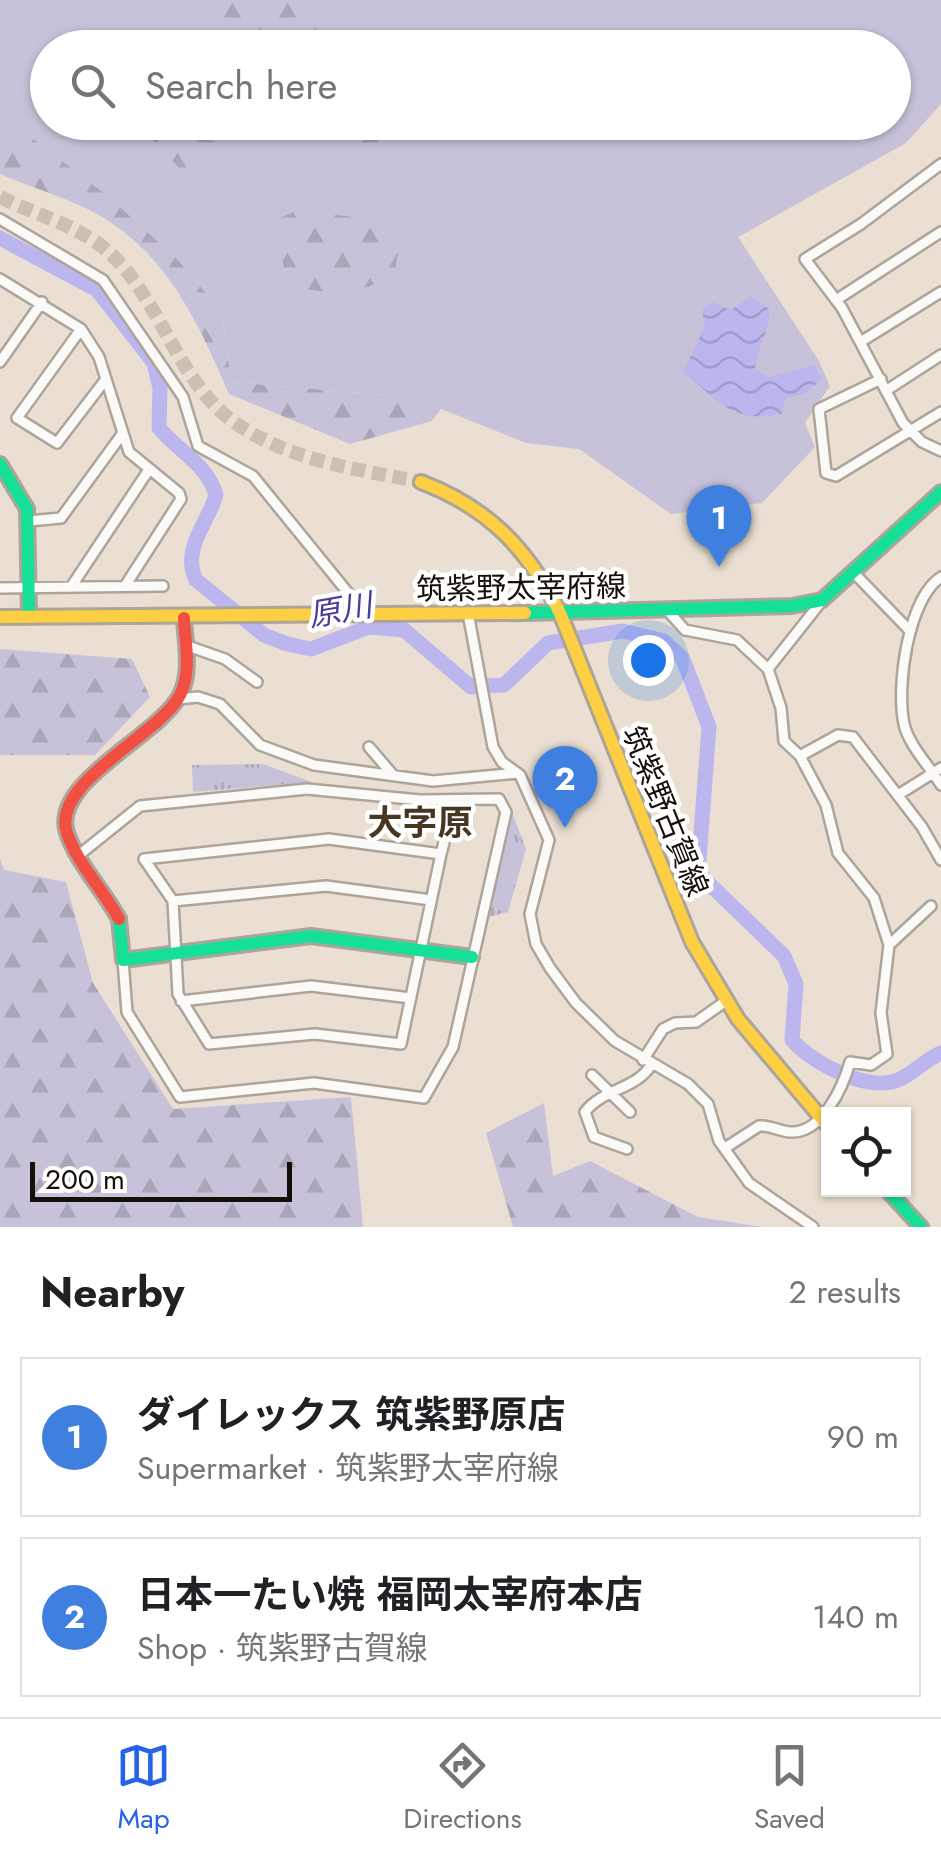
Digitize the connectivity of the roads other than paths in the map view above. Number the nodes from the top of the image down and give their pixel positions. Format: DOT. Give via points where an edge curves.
graph roads {
  1 [pos="941,164"];
  2 [pos="0,219"];
  3 [pos="941,232"];
  4 [pos="0,279"];
  5 [pos="941,292"];
  6 [pos="836,300"];
  7 [pos="42,302"];
  8 [pos="81,329"];
  9 [pos="862,341"];
  10 [pos="941,355"];
  11 [pos="0,362"];
  12 [pos="881,379"];
  13 [pos="106,380"];
  14 [pos="887,390"];
  15 [pos="941,412"];
  16 [pos="123,432"];
  17 [pos="912,432"];
  18 [pos="941,451"];
  19 [pos="0,464"];
  20 [pos="148,470"];
  21 [pos="421,482"];
  22 [pos="941,492"];
  23 [pos="30,521"];
  24 [pos="855,574"];
  25 [pos="941,577"];
  26 [pos="125,586"];
  27 [pos="163,586"];
  28 [pos="71,587"];
  29 [pos="0,588"];
  30 [pos="30,588"];
  31 [pos="822,600"];
  32 [pos="667,610"];
  33 [pos="468,613"];
  34 [pos="366,615"];
  35 [pos="29,616"];
  36 [pos="0,617"];
  37 [pos="184,618"];
  38 [pos="563,620"];
  39 [pos="910,631"];
  40 [pos="184,645"];
  41 [pos="768,669"];
  42 [pos="256,682"];
  43 [pos="178,699"];
  44 [pos="369,746"];
  45 [pos="800,756"];
  46 [pos="937,770"];
  47 [pos="518,773"];
  48 [pos="393,775"];
  49 [pos="941,785"];
  50 [pos="898,795"];
  51 [pos="448,831"];
  52 [pos="442,854"];
  53 [pos="79,855"];
  54 [pos="941,860"];
  55 [pos="430,900"];
  56 [pos="173,901"];
  57 [pos="931,906"];
  58 [pos="889,945"];
  59 [pos="422,949"];
  60 [pos="175,953"];
  61 [pos="472,957"];
  62 [pos="123,960"];
  63 [pos="411,998"];
  64 [pos="181,1001"];
  65 [pos="726,1001"];
  66 [pos="647,1062"];
  67 [pos="592,1075"];
  68 [pos="608,1092"];
  69 [pos="832,1107"];
  70 [pos="630,1112"];
  71 [pos="821,1117"];
  72 [pos="821,1122"];
  73 [pos="726,1148"];
  74 [pos="627,1149"];
  75 [pos="893,1197"];
  76 [pos="813,1227"];
  77 [pos="921,1227"];
  1 -- 6 [label="street" via="805,260"];
  2 -- 34 [label="street" via="103,280 183,397 198,446 253,476"];
  3 -- 6 [label="street"];
  4 -- 7 [label="street"];
  5 -- 9 [label="street"];
  6 -- 9 [label="street"];
  7 -- 8 [label="street"];
  7 -- 11 [label="street"];
  8 -- 13 [label="street"];
  8 -- 13 [label="street" via="17,418 57,444"];
  9 -- 12 [label="street"];
  10 -- 14 [label="street"];
  12 -- 14 [label="street"];
  12 -- 17 [label="street" via="818,409 826,473 836,476"];
  13 -- 16 [label="street"];
  14 -- 17 [label="street"];
  15 -- 17 [label="street"];
  16 -- 20 [label="street" via="129,452"];
  16 -- 23 [label="street" via="61,518"];
  17 -- 18 [label="street"];
  19 -- 23 [label="main road" via="21,492"];
  20 -- 26 [label="street" via="181,498"];
  20 -- 28 [label="street"];
  21 -- 38 [label="main road, 筑紫野古賀線" via="508,531 535,562"];
  22 -- 24 [label="main road"];
  23 -- 30 [label="main road"];
  24 -- 31 [label="main road"];
  24 -- 39 [label="street"];
  25 -- 39 [label="street" via="930,584"];
  26 -- 27 [label="street"];
  26 -- 28 [label="street"];
  28 -- 30 [label="street"];
  29 -- 30 [label="street"];
  30 -- 35 [label="main road"];
  31 -- 32 [label="main road, 筑紫野太宰府線"];
  31 -- 41 [label="street"];
  32 -- 38 [label="main road, 筑紫野太宰府線"];
  32 -- 41 [label="street" via="685,630 738,640"];
  33 -- 34 [label="main road, 筑紫野太宰府線"];
  33 -- 38 [label="main road, 筑紫野太宰府線"];
  33 -- 47 [label="street" via="492,747"];
  34 -- 37 [label="main road, 筑紫野太宰府線"];
  35 -- 36 [label="main road, 筑紫野太宰府線"];
  35 -- 37 [label="main road, 筑紫野太宰府線"];
  37 -- 40 [label="main road"];
  38 -- 65 [label="main road, 筑紫野古賀線" via="663,878"];
  39 -- 46 [label="street" via="904,726"];
  40 -- 42 [label="street" via="225,658"];
  40 -- 43 [label="main road"];
  41 -- 45 [label="street" via="784,741"];
  43 -- 48 [label="street" via="220,704 260,745 296,758"];
  43 -- 53 [label="main road" via="66,802 66,831"];
  44 -- 48 [label="street"];
  45 -- 50 [label="street" via="838,734 853,738"];
  45 -- 58 [label="street" via="826,805 838,853 874,898"];
  46 -- 49 [label="street"];
  46 -- 50 [label="street"];
  47 -- 48 [label="street" via="433,781"];
  47 -- 66 [label="street" via="550,840 530,914 536,944 576,1003"];
  50 -- 54 [label="street"];
  51 -- 52 [label="street"];
  52 -- 55 [label="street"];
  52 -- 56 [label="street" via="329,839 144,859"];
  53 -- 61 [label="street" via="140,806 307,789 420,800 499,798 506,812"];
  53 -- 62 [label="main road" via="119,918"];
  55 -- 56 [label="street" via="326,886"];
  55 -- 59 [label="street"];
  56 -- 60 [label="street"];
  57 -- 58 [label="street"];
  58 -- 69 [label="street" via="881,1014 887,1054 871,1065 850,1062"];
  59 -- 60 [label="main road" via="310,936"];
  59 -- 61 [label="main road"];
  59 -- 63 [label="street"];
  60 -- 62 [label="main road"];
  60 -- 64 [label="street"];
  61 -- 62 [label="street" via="448,1061 424,1098 314,1083 180,1097 127,1012"];
  63 -- 64 [label="street" via="311,986"];
  63 -- 64 [label="street" via="401,1044 310,1034 209,1044"];
  65 -- 66 [label="street" via="696,1022 663,1029"];
  65 -- 71 [label="main road, 筑紫野古賀線"];
  66 -- 68 [label="street" via="638,1080"];
  66 -- 73 [label="street" via="688,1084 708,1104"];
  67 -- 68 [label="street"];
  68 -- 70 [label="street"];
  68 -- 74 [label="street" via="587,1108 587,1124 604,1144"];
  72 -- 73 [label="street" via="794,1132 758,1126"];
  73 -- 76 [label="street" via="749,1184"];
  75 -- 77 [label="main road"];
}
